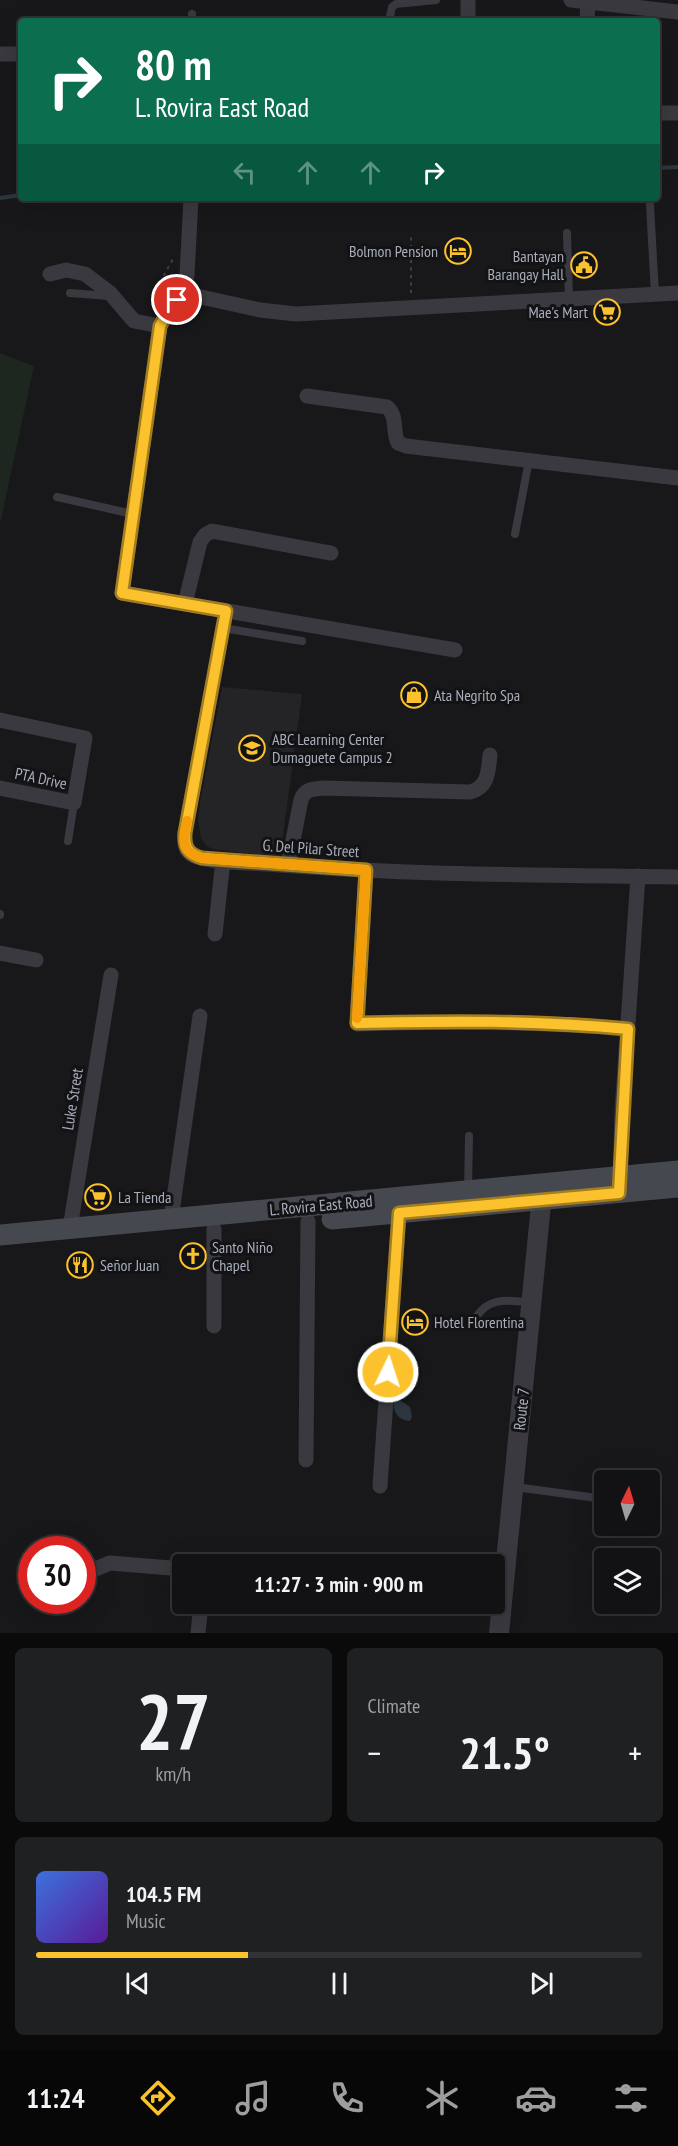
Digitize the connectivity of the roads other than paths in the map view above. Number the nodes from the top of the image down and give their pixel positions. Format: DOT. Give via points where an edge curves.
graph roads {
  1 [pos="436,0"];
  2 [pos="468,0"];
  3 [pos="571,0"];
  4 [pos="588,2"];
  5 [pos="678,12"];
  6 [pos="390,18"];
  7 [pos="468,18"];
  8 [pos="587,18"];
  9 [pos="0,54"];
  10 [pos="18,54"];
  11 [pos="660,113"];
  12 [pos="678,113"];
  13 [pos="191,201"];
  14 [pos="650,205"];
  15 [pos="567,233"];
  16 [pos="50,274"];
  17 [pos="70,293"];
  18 [pos="183,293"];
  19 [pos="678,293"];
  20 [pos="655,295"];
  21 [pos="114,298"];
  22 [pos="569,299"];
  23 [pos="160,326"];
  24 [pos="307,396"];
  25 [pos="529,460"];
  26 [pos="678,478"];
  27 [pos="57,497"];
  28 [pos="133,514"];
  29 [pos="515,534"];
  30 [pos="331,553"];
  31 [pos="185,604"];
  32 [pos="226,611"];
  33 [pos="223,628"];
  34 [pos="302,641"];
  35 [pos="456,650"];
  36 [pos="0,720"];
  37 [pos="490,755"];
  38 [pos="0,788"];
  39 [pos="74,803"];
  40 [pos="68,841"];
  41 [pos="223,860"];
  42 [pos="288,865"];
  43 [pos="366,870"];
  44 [pos="638,876"];
  45 [pos="678,877"];
  46 [pos="215,934"];
  47 [pos="0,953"];
  48 [pos="36,960"];
  49 [pos="111,975"];
  50 [pos="200,1016"];
  51 [pos="628,1029"];
  52 [pos="469,1136"];
  53 [pos="678,1171"];
  54 [pos="620,1185"];
  55 [pos="678,1187"];
  56 [pos="468,1191"];
  57 [pos="542,1192"];
  58 [pos="348,1210"];
  59 [pos="399,1213"];
  60 [pos="171,1219"];
  61 [pos="308,1221"];
  62 [pos="200,1226"];
  63 [pos="70,1228"];
  64 [pos="0,1235"];
  65 [pos="29,1239"];
  66 [pos="0,1248"];
  67 [pos="532,1303"];
  68 [pos="477,1316"];
  69 [pos="214,1326"];
  70 [pos="306,1460"];
  71 [pos="380,1486"];
  72 [pos="514,1486"];
  73 [pos="594,1498"];
  74 [pos="505,1554"];
  75 [pos="172,1568"];
  76 [pos="96,1569"];
  77 [pos="200,1614"];
  78 [pos="499,1614"];
  79 [pos="198,1633"];
  80 [pos="499,1633"];
  1 -- 6 [label="lane" via="396,4"];
  2 -- 7 [label="street"];
  3 -- 4 [label="street"];
  4 -- 5 [label="street"];
  4 -- 8 [label="street"];
  9 -- 10 [label="street"];
  11 -- 12 [label="street"];
  13 -- 18 [label="street"];
  14 -- 20 [label="lane"];
  15 -- 22 [label="lane"];
  16 -- 21 [label="street" via="66,270 86,274"];
  17 -- 21 [label="lane"];
  18 -- 22 [label="street" via="296,314"];
  18 -- 23 [label="street"];
  19 -- 20 [label="street"];
  20 -- 22 [label="street"];
  21 -- 23 [label="street" via="134,321"];
  23 -- 28 [label="street"];
  24 -- 25 [label="street" via="387,407 394,417 395,437 406,446"];
  25 -- 26 [label="street"];
  25 -- 29 [label="lane"];
  27 -- 28 [label="lane"];
  28 -- 31 [label="street" via="122,593"];
  30 -- 31 [label="street" via="212,531 201,542"];
  31 -- 32 [label="street"];
  32 -- 33 [label="street, G. Del Pilar Street"];
  32 -- 35 [label="street"];
  33 -- 34 [label="lane"];
  33 -- 41 [label="street, G. Del Pilar Street" via="184,842 193,856"];
  36 -- 39 [label="street" via="85,738"];
  37 -- 42 [label="street" via="484,785 470,792 322,788 306,792"];
  38 -- 39 [label="street, PTA Drive"];
  39 -- 40 [label="lane"];
  41 -- 42 [label="street, G. Del Pilar Street"];
  41 -- 46 [label="street"];
  42 -- 43 [label="street, G. Del Pilar Street"];
  43 -- 44 [label="street, G. Del Pilar Street"];
  43 -- 51 [label="street" via="357,1023 495,1022"];
  44 -- 45 [label="street, G. Del Pilar Street"];
  44 -- 51 [label="street"];
  47 -- 48 [label="street"];
  49 -- 63 [label="street, Luke Street"];
  50 -- 60 [label="street"];
  51 -- 54 [label="street"];
  52 -- 56 [label="lane"];
  53 -- 54 [label="main road, L. Rovira East Road"];
  54 -- 55 [label="main road, L. Rovira East Road"];
  54 -- 57 [label="main road, L. Rovira East Road"];
  56 -- 57 [label="main road, L. Rovira East Road"];
  56 -- 58 [label="main road, L. Rovira East Road"];
  57 -- 59 [label="main road, L. Rovira East Road"];
  57 -- 67 [label="street, Route 7"];
  58 -- 59 [label="main road, L. Rovira East Road"];
  58 -- 61 [label="main road, L. Rovira East Road"];
  58 -- 62 [label="main road, L. Rovira East Road"];
  59 -- 71 [label="street"];
  60 -- 62 [label="main road, L. Rovira East Road"];
  60 -- 63 [label="main road, L. Rovira East Road"];
  61 -- 62 [label="main road, L. Rovira East Road"];
  61 -- 70 [label="street"];
  62 -- 65 [label="main road, L. Rovira East Road"];
  62 -- 69 [label="street"];
  63 -- 65 [label="main road, L. Rovira East Road"];
  64 -- 65 [label="main road, L. Rovira East Road"];
  65 -- 66 [label="main road, L. Rovira East Road"];
  67 -- 68 [label="lane" via="504,1300 483,1306"];
  67 -- 72 [label="street, Route 7"];
  72 -- 73 [label="lane"];
  72 -- 74 [label="street, Route 7"];
  75 -- 76 [label="street" via="110,1563"];
  77 -- 79 [label="street"];
  78 -- 80 [label="street, Route 7"];
}
